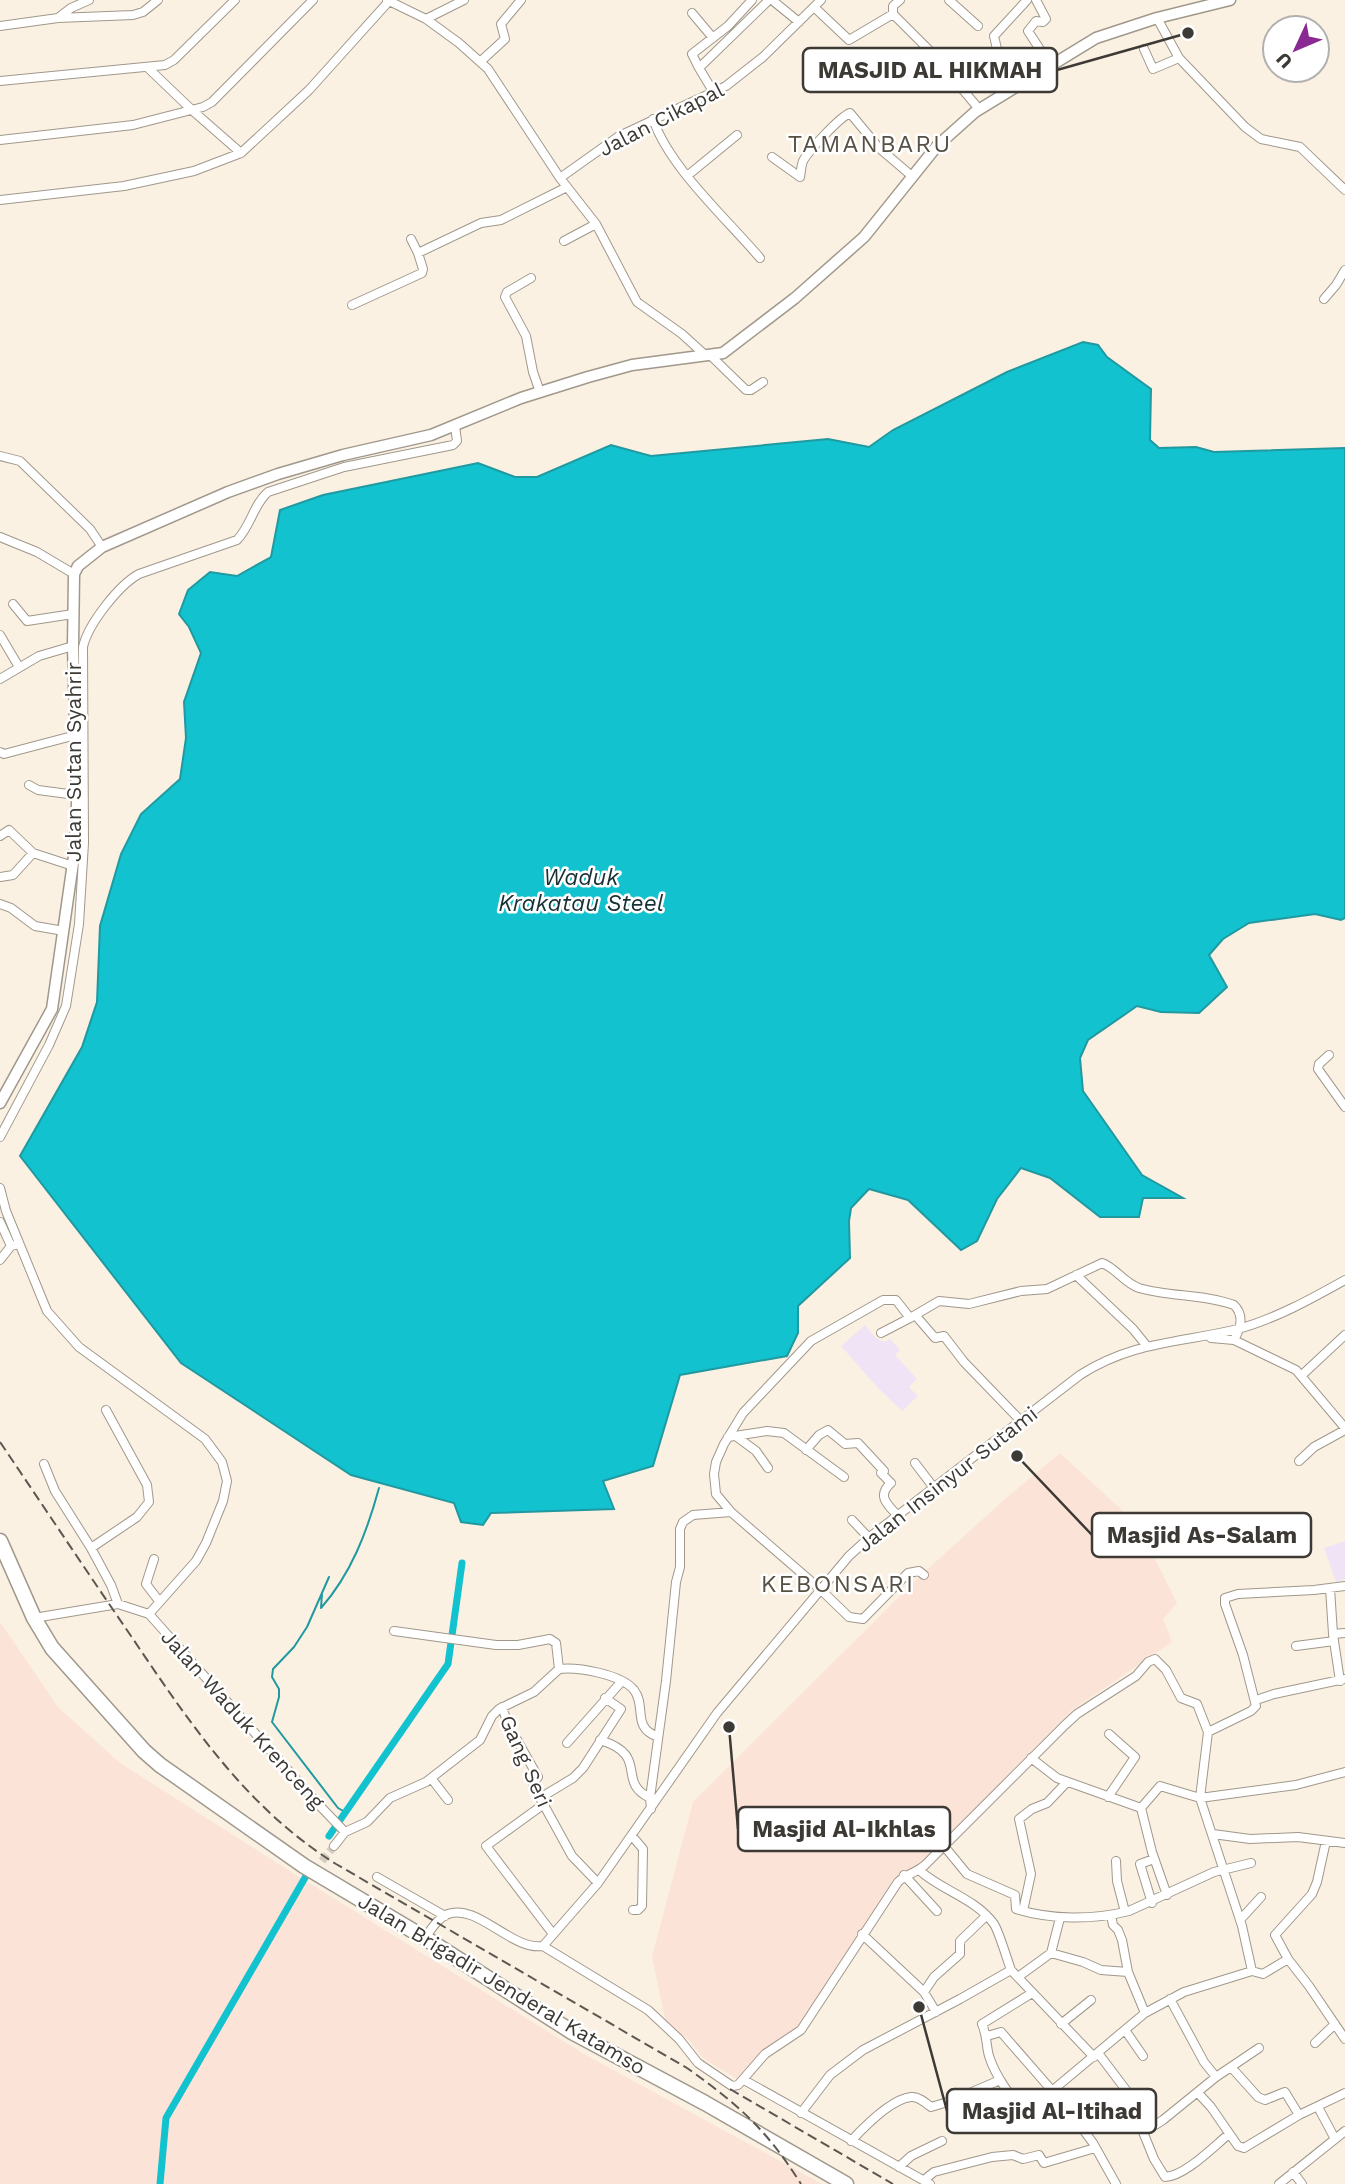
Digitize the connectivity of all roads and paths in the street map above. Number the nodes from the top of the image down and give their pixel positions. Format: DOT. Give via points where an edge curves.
graph roads {
  1 [pos="89,0"];
  2 [pos="158,0"];
  3 [pos="235,0"];
  4 [pos="313,0"];
  5 [pos="389,0"];
  6 [pos="464,0"];
  7 [pos="521,0"];
  8 [pos="752,0"];
  9 [pos="771,0"];
  10 [pos="821,0"];
  11 [pos="900,0"];
  12 [pos="949,0"];
  13 [pos="1027,0"];
  14 [pos="1036,0"];
  15 [pos="1230,0"];
  16 [pos="71,4"];
  17 [pos="814,7"];
  18 [pos="692,13"];
  19 [pos="894,13"];
  20 [pos="58,18"];
  21 [pos="1157,18"];
  22 [pos="426,19"];
  23 [pos="799,22"];
  24 [pos="0,26"];
  25 [pos="978,26"];
  26 [pos="713,38"];
  27 [pos="1144,49"];
  28 [pos="1179,58"];
  29 [pos="481,61"];
  30 [pos="1050,65"];
  31 [pos="147,67"];
  32 [pos="699,68"];
  33 [pos="1024,80"];
  34 [pos="0,81"];
  35 [pos="714,93"];
  36 [pos="979,109"];
  37 [pos="192,111"];
  38 [pos="653,118"];
  39 [pos="737,135"];
  40 [pos="0,140"];
  41 [pos="241,153"];
  42 [pos="772,157"];
  43 [pos="687,176"];
  44 [pos="913,177"];
  45 [pos="560,178"];
  46 [pos="567,187"];
  47 [pos="1344,189"];
  48 [pos="0,200"];
  49 [pos="596,224"];
  50 [pos="411,239"];
  51 [pos="564,240"];
  52 [pos="418,253"];
  53 [pos="760,258"];
  54 [pos="1345,270"];
  55 [pos="531,278"];
  56 [pos="1324,299"];
  57 [pos="352,305"];
  58 [pos="708,355"];
  59 [pos="763,382"];
  60 [pos="540,392"];
  61 [pos="455,426"];
  62 [pos="0,456"];
  63 [pos="0,537"];
  64 [pos="102,547"];
  65 [pos="74,574"];
  66 [pos="13,604"];
  67 [pos="73,614"];
  68 [pos="0,635"];
  69 [pos="73,646"];
  70 [pos="19,667"];
  71 [pos="0,679"];
  72 [pos="76,735"];
  73 [pos="0,752"];
  74 [pos="30,785"];
  75 [pos="76,795"];
  76 [pos="0,836"];
  77 [pos="33,853"];
  78 [pos="73,866"];
  79 [pos="0,877"];
  80 [pos="0,904"];
  81 [pos="64,931"];
  82 [pos="1329,1055"];
  83 [pos="0,1103"];
  84 [pos="1345,1108"];
  85 [pos="0,1137"];
  86 [pos="0,1188"];
  87 [pos="0,1222"];
  88 [pos="15,1245"];
  89 [pos="0,1259"];
  90 [pos="1076,1275"];
  91 [pos="1345,1280"];
  92 [pos="913,1317"];
  93 [pos="1241,1328"];
  94 [pos="881,1333"];
  95 [pos="1345,1335"];
  96 [pos="1201,1337"];
  97 [pos="1234,1340"];
  98 [pos="1146,1345"];
  99 [pos="1302,1375"];
  100 [pos="106,1410"];
  101 [pos="1345,1411"];
  102 [pos="1337,1417"];
  103 [pos="1021,1421"];
  104 [pos="1345,1429"];
  105 [pos="733,1437"];
  106 [pos="806,1450"];
  107 [pos="1298,1461"];
  108 [pos="915,1463"];
  109 [pos="44,1464"];
  110 [pos="768,1468"];
  111 [pos="844,1477"];
  112 [pos="934,1488"];
  113 [pos="731,1512"];
  114 [pos="898,1516"];
  115 [pos="852,1520"];
  116 [pos="869,1538"];
  117 [pos="0,1541"];
  118 [pos="91,1548"];
  119 [pos="154,1559"];
  120 [pos="924,1575"];
  121 [pos="1345,1586"];
  122 [pos="1329,1588"];
  123 [pos="820,1589"];
  124 [pos="159,1601"];
  125 [pos="118,1604"];
  126 [pos="149,1614"];
  127 [pos="34,1618"];
  128 [pos="394,1630"];
  129 [pos="1345,1633"];
  130 [pos="1334,1638"];
  131 [pos="1296,1646"];
  132 [pos="559,1669"];
  133 [pos="1342,1680"];
  134 [pos="622,1681"];
  135 [pos="605,1698"];
  136 [pos="1256,1700"];
  137 [pos="502,1707"];
  138 [pos="1208,1731"];
  139 [pos="1109,1734"];
  140 [pos="658,1737"];
  141 [pos="600,1740"];
  142 [pos="567,1743"];
  143 [pos="1031,1758"];
  144 [pos="1345,1772"];
  145 [pos="431,1779"];
  146 [pos="1067,1782"];
  147 [pos="1108,1797"];
  148 [pos="650,1798"];
  149 [pos="1200,1798"];
  150 [pos="448,1800"];
  151 [pos="542,1801"];
  152 [pos="1141,1808"];
  153 [pos="651,1809"];
  154 [pos="340,1826"];
  155 [pos="1213,1834"];
  156 [pos="632,1836"];
  157 [pos="1326,1841"];
  158 [pos="1345,1843"];
  159 [pos="334,1846"];
  160 [pos="944,1846"];
  161 [pos="1154,1859"];
  162 [pos="1116,1861"];
  163 [pos="1251,1863"];
  164 [pos="919,1870"];
  165 [pos="1224,1870"];
  166 [pos="904,1875"];
  167 [pos="377,1877"];
  168 [pos="598,1883"];
  169 [pos="1167,1895"];
  170 [pos="1261,1897"];
  171 [pos="1152,1902"];
  172 [pos="633,1910"];
  173 [pos="937,1911"];
  174 [pos="1023,1911"];
  175 [pos="1125,1912"];
  176 [pos="1111,1915"];
  177 [pos="445,1916"];
  178 [pos="986,1916"];
  179 [pos="1060,1918"];
  180 [pos="1240,1920"];
  181 [pos="554,1934"];
  182 [pos="862,1934"];
  183 [pos="425,1938"];
  184 [pos="543,1946"];
  185 [pos="1051,1953"];
  186 [pos="1288,1959"];
  187 [pos="1011,1970"];
  188 [pos="1252,1971"];
  189 [pos="1128,1972"];
  190 [pos="1018,1977"];
  191 [pos="924,1992"];
  192 [pos="1032,1993"];
  193 [pos="1170,1998"];
  194 [pos="1091,2000"];
  195 [pos="936,2012"];
  196 [pos="1145,2014"];
  197 [pos="1061,2024"];
  198 [pos="1335,2024"];
  199 [pos="1125,2030"];
  200 [pos="987,2036"];
  201 [pos="1345,2039"];
  202 [pos="1315,2043"];
  203 [pos="1259,2048"];
  204 [pos="1096,2055"];
  205 [pos="1143,2056"];
  206 [pos="1231,2067"];
  207 [pos="1216,2077"];
  208 [pos="1000,2080"];
  209 [pos="741,2082"];
  210 [pos="1053,2090"];
  211 [pos="1198,2092"];
  212 [pos="1345,2093"];
  213 [pos="1318,2107"];
  214 [pos="802,2113"];
  215 [pos="1299,2115"];
  216 [pos="1040,2118"];
  217 [pos="1345,2131"];
  218 [pos="1143,2132"];
  219 [pos="1228,2134"];
  220 [pos="1335,2139"];
  221 [pos="851,2141"];
  222 [pos="942,2141"];
  223 [pos="1096,2148"];
  224 [pos="899,2167"];
  225 [pos="1293,2172"];
  226 [pos="927,2182"];
  227 [pos="846,2184"];
  228 [pos="1116,2184"];
  229 [pos="1279,2184"];
  230 [pos="1302,2184"];
  1 -- 16 [label="street"];
  2 -- 20 [label="street" via="133,15"];
  3 -- 31 [label="street" via="174,60"];
  4 -- 37 [label="street" via="212,102"];
  5 -- 22 [label="street"];
  5 -- 41 [label="street" via="309,90"];
  6 -- 22 [label="street"];
  7 -- 29 [label="street" via="501,24 506,38"];
  8 -- 26 [label="street"];
  9 -- 23 [label="street"];
  9 -- 32 [label="street"];
  10 -- 17 [label="street, Jalan Cikapal"];
  11 -- 19 [label="street" via="893,6"];
  12 -- 25 [label="street"];
  13 -- 33 [label="street" via="994,36 998,49"];
  14 -- 30 [label="street" via="1046,19 1034,22 1028,31"];
  15 -- 21 [label="street"];
  16 -- 20 [label="street"];
  17 -- 19 [label="street" via="849,40"];
  17 -- 23 [label="street, Jalan Cikapal"];
  18 -- 26 [label="street"];
  19 -- 36 [label="street"];
  20 -- 24 [label="street"];
  21 -- 28 [label="street"];
  21 -- 30 [label="street" via="1097,38"];
  22 -- 29 [label="street"];
  23 -- 35 [label="street, Jalan Cikapal" via="763,57"];
  26 -- 32 [label="street" via="692,54"];
  27 -- 28 [label="street" via="1153,69"];
  28 -- 47 [label="street" via="1256,136 1300,147"];
  29 -- 45 [label="street"];
  30 -- 33 [label="street"];
  31 -- 34 [label="street"];
  31 -- 37 [label="street"];
  32 -- 35 [label="street"];
  33 -- 36 [label="street"];
  35 -- 38 [label="street, Jalan Cikapal"];
  36 -- 44 [label="street" via="949,133"];
  37 -- 40 [label="street" via="132,125"];
  37 -- 41 [label="street"];
  38 -- 43 [label="street" via="660,137"];
  38 -- 45 [label="street, Jalan Cikapal" via="600,148"];
  39 -- 43 [label="street"];
  41 -- 48 [label="street" via="194,172"];
  42 -- 44 [label="street" via="800,177 809,152 850,113 878,148"];
  43 -- 53 [label="street"];
  44 -- 58 [label="street" via="843,257 729,349"];
  45 -- 46 [label="street"];
  46 -- 49 [label="street"];
  46 -- 52 [label="street" via="498,222 481,223"];
  49 -- 51 [label="street"];
  49 -- 58 [label="street" via="637,302"];
  50 -- 52 [label="street"];
  52 -- 57 [label="street" via="422,272"];
  54 -- 56 [label="street"];
  55 -- 60 [label="street" via="505,297 526,337"];
  58 -- 59 [label="street" via="746,390"];
  58 -- 60 [label="street" via="632,365"];
  60 -- 61 [label="street"];
  61 -- 64 [label="street" via="278,474"];
  61 -- 85 [label="street" via="457,441 453,445 344,467 268,492 260,499 247,531 237,540 128,580 88,632 82,647 84,843 79,924 66,1006"];
  62 -- 64 [label="street" via="20,461 90,529"];
  63 -- 65 [label="street"];
  64 -- 65 [label="street"];
  65 -- 67 [label="street, Jalan Sutan Syahrir"];
  66 -- 67 [label="street" via="27,621"];
  67 -- 69 [label="street, Jalan Sutan Syahrir"];
  68 -- 70 [label="street"];
  69 -- 70 [label="street"];
  69 -- 72 [label="street, Jalan Sutan Syahrir"];
  70 -- 71 [label="street"];
  72 -- 73 [label="street"];
  72 -- 75 [label="street, Jalan Sutan Syahrir"];
  74 -- 75 [label="street"];
  75 -- 78 [label="street, Jalan Sutan Syahrir"];
  76 -- 77 [label="street" via="9,830"];
  77 -- 78 [label="street"];
  77 -- 79 [label="street" via="13,876"];
  78 -- 81 [label="street, Jalan Sutan Syahrir"];
  80 -- 81 [label="street" via="35,926"];
  81 -- 83 [label="street, Jalan Sutan Syahrir" via="52,1009"];
  82 -- 84 [label="street" via="1318,1069"];
  86 -- 88 [label="street, Jalan Waduk Krenceng"];
  87 -- 88 [label="street"];
  88 -- 89 [label="street"];
  88 -- 124 [label="street, Jalan Waduk Krenceng" via="47,1311 79,1347 205,1439 222,1462 227,1480 217,1520 196,1561"];
  90 -- 92 [label="street" via="1047,1289 969,1304 939,1301"];
  90 -- 93 [label="street" via="1102,1263 1137,1287 1229,1303 1237,1309"];
  90 -- 98 [label="street"];
  91 -- 93 [label="street, Jalan Insinyur Sutami"];
  92 -- 94 [label="street"];
  92 -- 103 [label="street" via="935,1338 944,1336"];
  92 -- 105 [label="street" via="896,1300 883,1300 818,1335 743,1413"];
  93 -- 96 [label="street, Jalan Insinyur Sutami"];
  93 -- 97 [label="street"];
  95 -- 99 [label="street"];
  96 -- 97 [label="street"];
  96 -- 98 [label="street, Jalan Insinyur Sutami"];
  97 -- 99 [label="street"];
  98 -- 103 [label="street, Jalan Insinyur Sutami" via="1089,1369"];
  99 -- 102 [label="street"];
  100 -- 118 [label="street" via="147,1485 149,1502 136,1517"];
  101 -- 102 [label="street"];
  102 -- 104 [label="street"];
  103 -- 112 [label="street, Jalan Insinyur Sutami"];
  104 -- 107 [label="street"];
  105 -- 106 [label="street" via="775,1430"];
  105 -- 110 [label="street" via="756,1451"];
  105 -- 113 [label="street" via="716,1462 714,1485 719,1500"];
  106 -- 111 [label="street"];
  106 -- 114 [label="street" via="828,1430 845,1444 858,1443 891,1483 884,1501"];
  108 -- 112 [label="street"];
  109 -- 118 [label="street" via="55,1491"];
  112 -- 114 [label="street, Jalan Insinyur Sutami"];
  113 -- 123 [label="street"];
  113 -- 140 [label="street" via="692,1514 680,1530 680,1567"];
  114 -- 116 [label="street, Jalan Insinyur Sutami"];
  115 -- 116 [label="street"];
  116 -- 123 [label="street, Jalan Insinyur Sutami"];
  117 -- 127 [label="highway, Jalan Brigadir Jenderal Katamso"];
  118 -- 125 [label="street"];
  119 -- 124 [label="street" via="146,1584"];
  120 -- 123 [label="street" via="908,1573 863,1619 849,1617"];
  121 -- 122 [label="street"];
  122 -- 130 [label="street"];
  122 -- 136 [label="street" via="1226,1598"];
  123 -- 153 [label="street, Jalan Insinyur Sutami" via="717,1713"];
  124 -- 126 [label="street, Jalan Waduk Krenceng"];
  125 -- 126 [label="street"];
  125 -- 127 [label="street"];
  126 -- 154 [label="street, Jalan Waduk Krenceng"];
  127 -- 183 [label="highway, Jalan Brigadir Jenderal Katamso" via="73,1674 160,1765 270,1844"];
  128 -- 132 [label="street" via="477,1643 513,1645 550,1639 556,1643"];
  129 -- 130 [label="street"];
  130 -- 131 [label="street"];
  130 -- 133 [label="street"];
  132 -- 134 [label="street" via="592,1671"];
  132 -- 137 [label="street" via="534,1692"];
  133 -- 136 [label="street"];
  134 -- 135 [label="street"];
  134 -- 140 [label="street" via="636,1693 644,1727"];
  135 -- 141 [label="street" via="621,1709"];
  135 -- 142 [label="street"];
  136 -- 138 [label="street" via="1251,1711"];
  137 -- 145 [label="street" via="480,1740"];
  137 -- 151 [label="street, Gang Seri" via="538,1777 533,1785"];
  138 -- 143 [label="street" via="1196,1704 1181,1698 1155,1659 1077,1714"];
  138 -- 149 [label="street"];
  139 -- 147 [label="street" via="1135,1757"];
  140 -- 148 [label="street"];
  141 -- 148 [label="street" via="625,1752 635,1787"];
  141 -- 151 [label="street" via="583,1768"];
  143 -- 146 [label="street"];
  143 -- 160 [label="street"];
  144 -- 149 [label="street" via="1296,1785"];
  145 -- 150 [label="street"];
  145 -- 154 [label="street" via="390,1798 367,1822"];
  146 -- 147 [label="street"];
  146 -- 174 [label="street" via="1047,1803 1019,1819 1031,1874"];
  147 -- 152 [label="street"];
  148 -- 153 [label="street"];
  149 -- 152 [label="street" via="1160,1786"];
  149 -- 155 [label="street"];
  151 -- 168 [label="street, Gang Seri" via="572,1856"];
  151 -- 181 [label="street" via="486,1846"];
  152 -- 161 [label="street"];
  153 -- 156 [label="street, Jalan Insinyur Sutami"];
  154 -- 159 [label="street"];
  155 -- 157 [label="street"];
  155 -- 165 [label="street"];
  156 -- 168 [label="street, Jalan Insinyur Sutami"];
  156 -- 172 [label="street" via="641,1845 643,1856 642,1906"];
  157 -- 158 [label="street"];
  157 -- 186 [label="street" via="1314,1890 1275,1935"];
  160 -- 164 [label="street"];
  160 -- 174 [label="street" via="967,1874 1015,1895 1015,1908"];
  161 -- 169 [label="street"];
  161 -- 171 [label="street" via="1140,1864"];
  162 -- 175 [label="street"];
  163 -- 165 [label="street"];
  164 -- 166 [label="street"];
  164 -- 178 [label="street"];
  165 -- 169 [label="street"];
  165 -- 180 [label="street"];
  166 -- 173 [label="street"];
  166 -- 182 [label="street"];
  167 -- 177 [label="street"];
  168 -- 181 [label="street, Jalan Insinyur Sutami"];
  169 -- 171 [label="street"];
  170 -- 180 [label="street"];
  171 -- 175 [label="street"];
  174 -- 179 [label="street"];
  175 -- 176 [label="street"];
  176 -- 179 [label="street"];
  176 -- 189 [label="street"];
  177 -- 183 [label="street"];
  177 -- 184 [label="street" via="463,1914 523,1944"];
  178 -- 187 [label="street" via="996,1928"];
  178 -- 191 [label="street" via="960,1941 960,1955"];
  179 -- 185 [label="street"];
  180 -- 188 [label="street"];
  181 -- 184 [label="street, Jalan Insinyur Sutami"];
  182 -- 191 [label="street"];
  182 -- 209 [label="street" via="801,2029 765,2054"];
  183 -- 227 [label="highway, Jalan Brigadir Jenderal Katamso" via="572,2032"];
  184 -- 209 [label="street" via="648,2010 705,2068 732,2086"];
  185 -- 189 [label="street" via="1101,1970"];
  185 -- 190 [label="street"];
  186 -- 188 [label="street" via="1263,1974"];
  186 -- 198 [label="street"];
  187 -- 190 [label="street"];
  187 -- 195 [label="street"];
  188 -- 193 [label="street"];
  189 -- 196 [label="street"];
  190 -- 192 [label="street"];
  191 -- 195 [label="street"];
  192 -- 197 [label="street"];
  192 -- 200 [label="street" via="983,2022"];
  193 -- 196 [label="street"];
  193 -- 207 [label="street"];
  194 -- 197 [label="street"];
  195 -- 214 [label="street" via="847,2061 830,2075"];
  196 -- 199 [label="street"];
  197 -- 204 [label="street"];
  198 -- 201 [label="street"];
  198 -- 202 [label="street"];
  199 -- 204 [label="street"];
  199 -- 205 [label="street"];
  200 -- 208 [label="street"];
  200 -- 210 [label="street" via="1004,2035"];
  203 -- 206 [label="street"];
  204 -- 210 [label="street"];
  204 -- 218 [label="street" via="1124,2086"];
  206 -- 207 [label="street"];
  206 -- 215 [label="street" via="1258,2097 1265,2100 1285,2092"];
  207 -- 211 [label="street"];
  208 -- 216 [label="street" via="1031,2121"];
  208 -- 221 [label="street" via="931,2107 909,2097 879,2112"];
  209 -- 214 [label="street"];
  210 -- 223 [label="street"];
  211 -- 218 [label="street"];
  211 -- 219 [label="street"];
  212 -- 213 [label="street"];
  213 -- 215 [label="street"];
  213 -- 220 [label="street"];
  214 -- 221 [label="street"];
  215 -- 219 [label="street" via="1244,2148"];
  217 -- 220 [label="street"];
  218 -- 219 [label="street" via="1167,2177 1192,2164"];
  220 -- 225 [label="street"];
  221 -- 224 [label="street"];
  222 -- 224 [label="street" via="911,2155"];
  223 -- 226 [label="street" via="1042,2162 1039,2155 992,2157 933,2172"];
  223 -- 228 [label="street"];
  224 -- 226 [label="street"];
  225 -- 229 [label="street"];
  225 -- 230 [label="street"];
}
